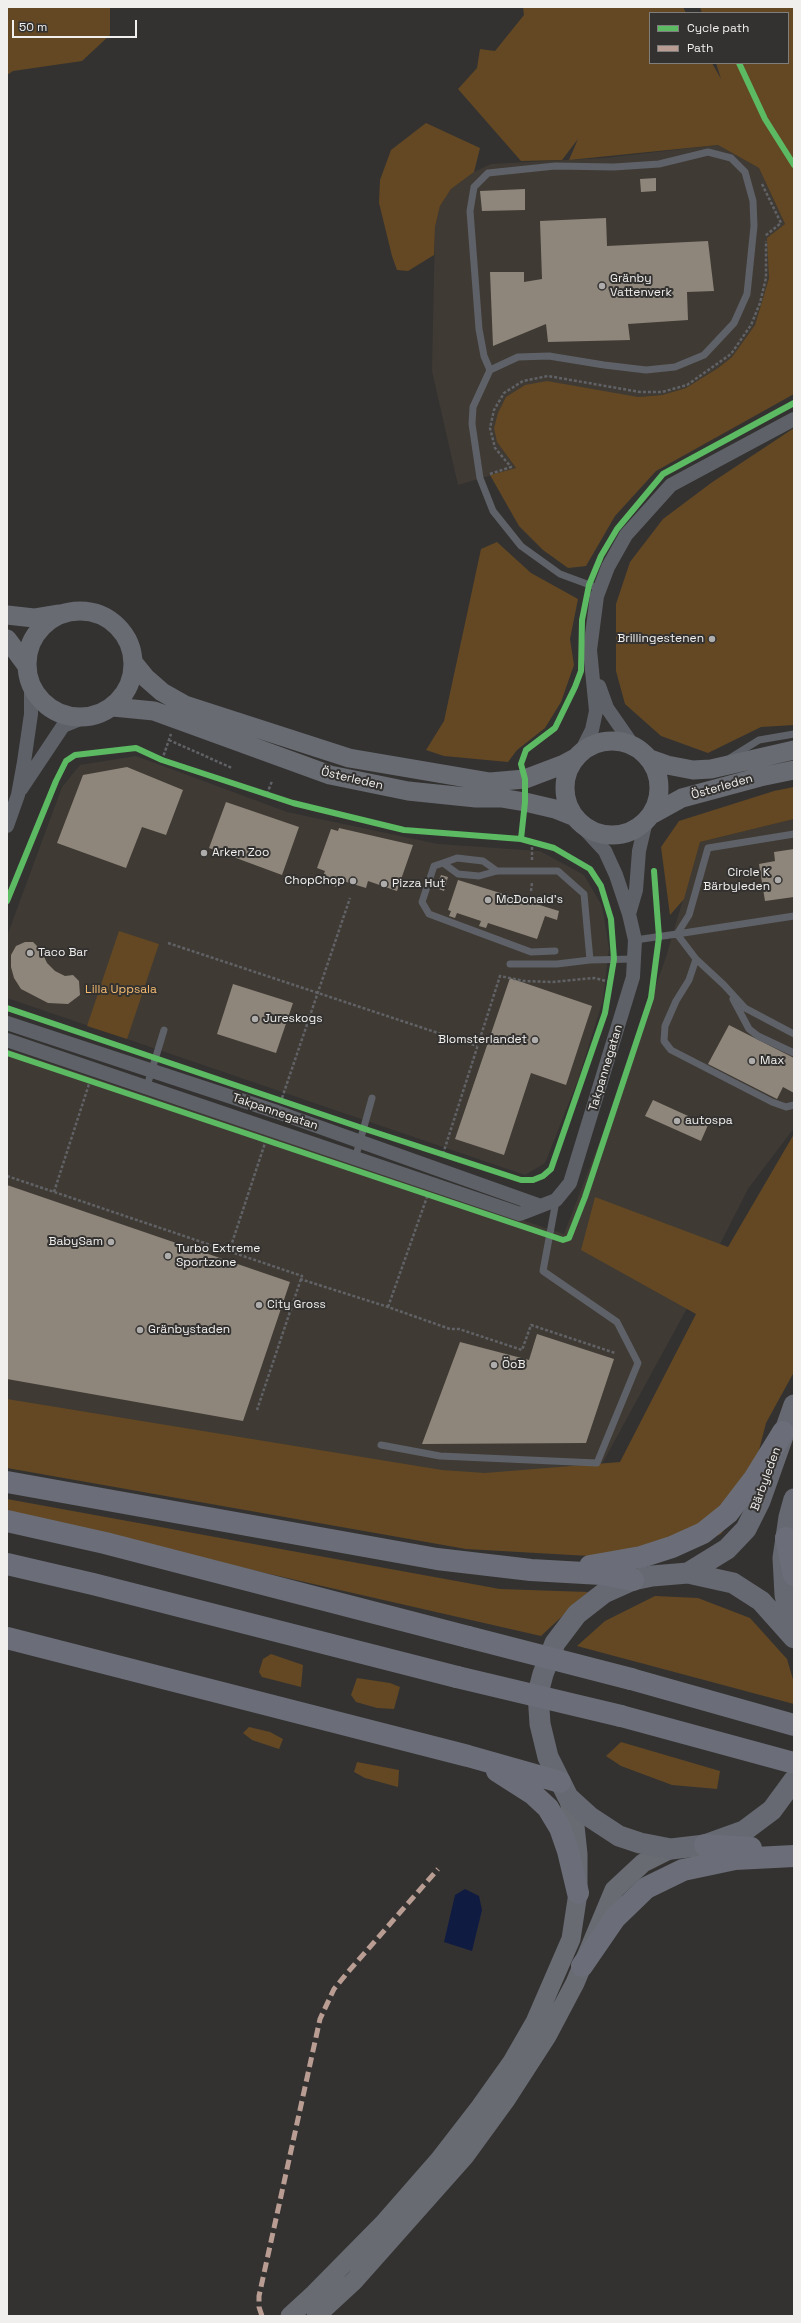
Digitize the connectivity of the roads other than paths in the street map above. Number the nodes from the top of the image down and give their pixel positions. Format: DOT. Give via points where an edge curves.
graph roads {
  1 [pos="490,370"];
  2 [pos="794,419"];
  3 [pos="598,588"];
  4 [pos="62,614"];
  5 [pos="7,615"];
  6 [pos="7,639"];
  7 [pos="133,662"];
  8 [pos="27,666"];
  9 [pos="594,672"];
  10 [pos="31,686"];
  11 [pos="113,706"];
  12 [pos="85,717"];
  13 [pos="794,734"];
  14 [pos="632,744"];
  15 [pos="794,750"];
  16 [pos="578,755"];
  17 [pos="650,759"];
  18 [pos="711,769"];
  19 [pos="794,770"];
  20 [pos="18,795"];
  21 [pos="649,817"];
  22 [pos="577,820"];
  23 [pos="7,826"];
  24 [pos="794,834"];
  25 [pos="443,863"];
  26 [pos="497,871"];
  27 [pos="629,914"];
  28 [pos="794,916"];
  29 [pos="677,934"];
  30 [pos="635,940"];
  31 [pos="555,951"];
  32 [pos="634,959"];
  33 [pos="696,959"];
  34 [pos="590,960"];
  35 [pos="510,964"];
  36 [pos="724,985"];
  37 [pos="7,1023"];
  38 [pos="164,1030"];
  39 [pos="794,1034"];
  40 [pos="7,1040"];
  41 [pos="794,1053"];
  42 [pos="151,1071"];
  43 [pos="147,1086"];
  44 [pos="372,1098"];
  45 [pos="794,1105"];
  46 [pos="361,1142"];
  47 [pos="355,1159"];
  48 [pos="556,1200"];
  49 [pos="541,1206"];
  50 [pos="794,1405"];
  51 [pos="783,1432"];
  52 [pos="380,1445"];
  53 [pos="7,1482"];
  54 [pos="794,1499"];
  55 [pos="7,1521"];
  56 [pos="786,1538"];
  57 [pos="7,1564"];
  58 [pos="557,1571"];
  59 [pos="688,1573"];
  60 [pos="794,1575"];
  61 [pos="633,1580"];
  62 [pos="7,1638"];
  63 [pos="794,1638"];
  64 [pos="794,1725"];
  65 [pos="468,1756"];
  66 [pos="794,1763"];
  67 [pos="794,1780"];
  68 [pos="564,1790"];
  69 [pos="704,1845"];
  70 [pos="671,1849"];
  71 [pos="794,1852"];
  72 [pos="794,1856"];
  73 [pos="578,1893"];
  74 [pos="582,1966"];
  75 [pos="290,2316"];
  76 [pos="316,2316"];
  1 -- 1 [label="lane" via="518,358 549,356 646,370 676,367 704,355 734,323 747,294 754,226 753,201 745,172 731,158 708,152 659,164 614,167 555,166 488,173 474,187 470,211 479,329 484,356"];
  1 -- 3 [label="lane" via="473,407 472,424 480,478 493,511 521,546 560,574"];
  2 -- 3 [label="street" via="671,486 626,535"];
  3 -- 9 [label="street" via="590,650"];
  4 -- 5 [label="main road" via="34,618"];
  4 -- 7 [label="main road" via="74,611 93,612 110,620 119,628 129,644"];
  4 -- 8 [label="main road" via="46,623 34,637 29,648"];
  6 -- 8 [label="main road"];
  7 -- 11 [label="main road" via="128,687"];
  7 -- 16 [label="main road, Österleden" via="162,692 185,706 349,758 490,782 525,778 562,765"];
  8 -- 10 [label="main road"];
  9 -- 14 [label="street" via="607,708"];
  9 -- 16 [label="street" via="596,711 592,730"];
  10 -- 12 [label="main road" via="51,709 68,716"];
  10 -- 20 [label="street" via="31,714"];
  11 -- 12 [label="main road"];
  11 -- 22 [label="main road, Österleden" via="154,711 330,776 408,791 519,801 555,809"];
  12 -- 20 [label="street" via="63,726"];
  13 -- 18 [label="lane" via="759,740"];
  14 -- 16 [label="main road" via="622,741 600,742"];
  14 -- 17 [label="main road"];
  15 -- 18 [label="main road, Österleden"];
  16 -- 22 [label="main road" via="565,782 568,806"];
  17 -- 18 [label="main road, Österleden" via="693,770"];
  17 -- 21 [label="main road" via="657,771 660,786 658,800"];
  19 -- 21 [label="main road, Österleden" via="682,798"];
  20 -- 23 [label="street"];
  21 -- 22 [label="main road" via="632,832 614,835 596,833"];
  21 -- 27 [label="street, Takpannegatan" via="638,851 636,890"];
  22 -- 27 [label="street, Takpannegatan" via="605,851 616,874"];
  24 -- 29 [label="lane" via="708,848 690,915"];
  25 -- 26 [label="lane" via="457,858 483,862"];
  25 -- 26 [label="lane" via="458,874 479,876"];
  25 -- 31 [label="lane" via="434,866 422,902 429,914 531,952"];
  26 -- 34 [label="lane" via="558,871 584,894"];
  27 -- 30 [label="street, Takpannegatan"];
  28 -- 29 [label="lane"];
  29 -- 30 [label="lane"];
  29 -- 33 [label="lane"];
  30 -- 32 [label="street, Takpannegatan"];
  32 -- 34 [label="lane"];
  32 -- 48 [label="street, Takpannegatan" via="634,976 596,1104 570,1183"];
  33 -- 36 [label="lane"];
  33 -- 45 [label="lane" via="689,980 665,1026 664,1040 671,1050 744,1089 786,1107"];
  34 -- 35 [label="lane" via="556,964"];
  36 -- 39 [label="lane" via="745,1008"];
  36 -- 41 [label="lane" via="750,1029 769,1043"];
  37 -- 42 [label="street, Takpannegatan"];
  38 -- 42 [label="lane"];
  40 -- 43 [label="street, Takpannegatan"];
  42 -- 43 [label="lane"];
  42 -- 46 [label="street, Takpannegatan"];
  43 -- 47 [label="street, Takpannegatan"];
  44 -- 46 [label="lane"];
  46 -- 47 [label="lane"];
  46 -- 49 [label="street, Takpannegatan"];
  47 -- 49 [label="street, Takpannegatan" via="520,1214"];
  48 -- 49 [label="street, Takpannegatan"];
  48 -- 52 [label="lane" via="543,1271 617,1322 638,1363 597,1463 440,1456"];
  50 -- 51 [label="main road, Bärbyleden"];
  51 -- 58 [label="highway" via="754,1479 728,1513 703,1533 641,1557"];
  51 -- 59 [label="main road, Bärbyleden" via="760,1501 746,1529 727,1549"];
  53 -- 58 [label="highway" via="437,1559"];
  54 -- 56 [label="main road"];
  55 -- 64 [label="highway, bridge" via="105,1543 631,1679"];
  56 -- 60 [label="highway"];
  56 -- 63 [label="main road" via="783,1558 785,1595"];
  57 -- 66 [label="highway, bridge" via="621,1716"];
  58 -- 61 [label="highway" via="602,1574"];
  59 -- 61 [label="main road"];
  59 -- 63 [label="main road" via="733,1583 761,1601"];
  61 -- 68 [label="main road" via="604,1594 578,1614 556,1643 543,1674 538,1693 540,1724 548,1757"];
  62 -- 65 [label="highway"];
  65 -- 68 [label="highway"];
  65 -- 73 [label="highway" via="510,1778 548,1808 560,1828 568,1850"];
  67 -- 69 [label="main road" via="772,1810 744,1831"];
  68 -- 70 [label="main road" via="590,1817 619,1836"];
  68 -- 73 [label="main road" via="575,1826"];
  69 -- 70 [label="main road"];
  69 -- 71 [label="highway"];
  70 -- 74 [label="main road" via="643,1863 614,1890"];
  72 -- 74 [label="highway" via="735,1859 683,1870 646,1888 615,1918"];
  73 -- 75 [label="main road" via="571,1939 566,1952 535,2022 512,2062 443,2154 383,2224"];
  74 -- 76 [label="main road" via="547,2036 465,2156 354,2281"];
}
